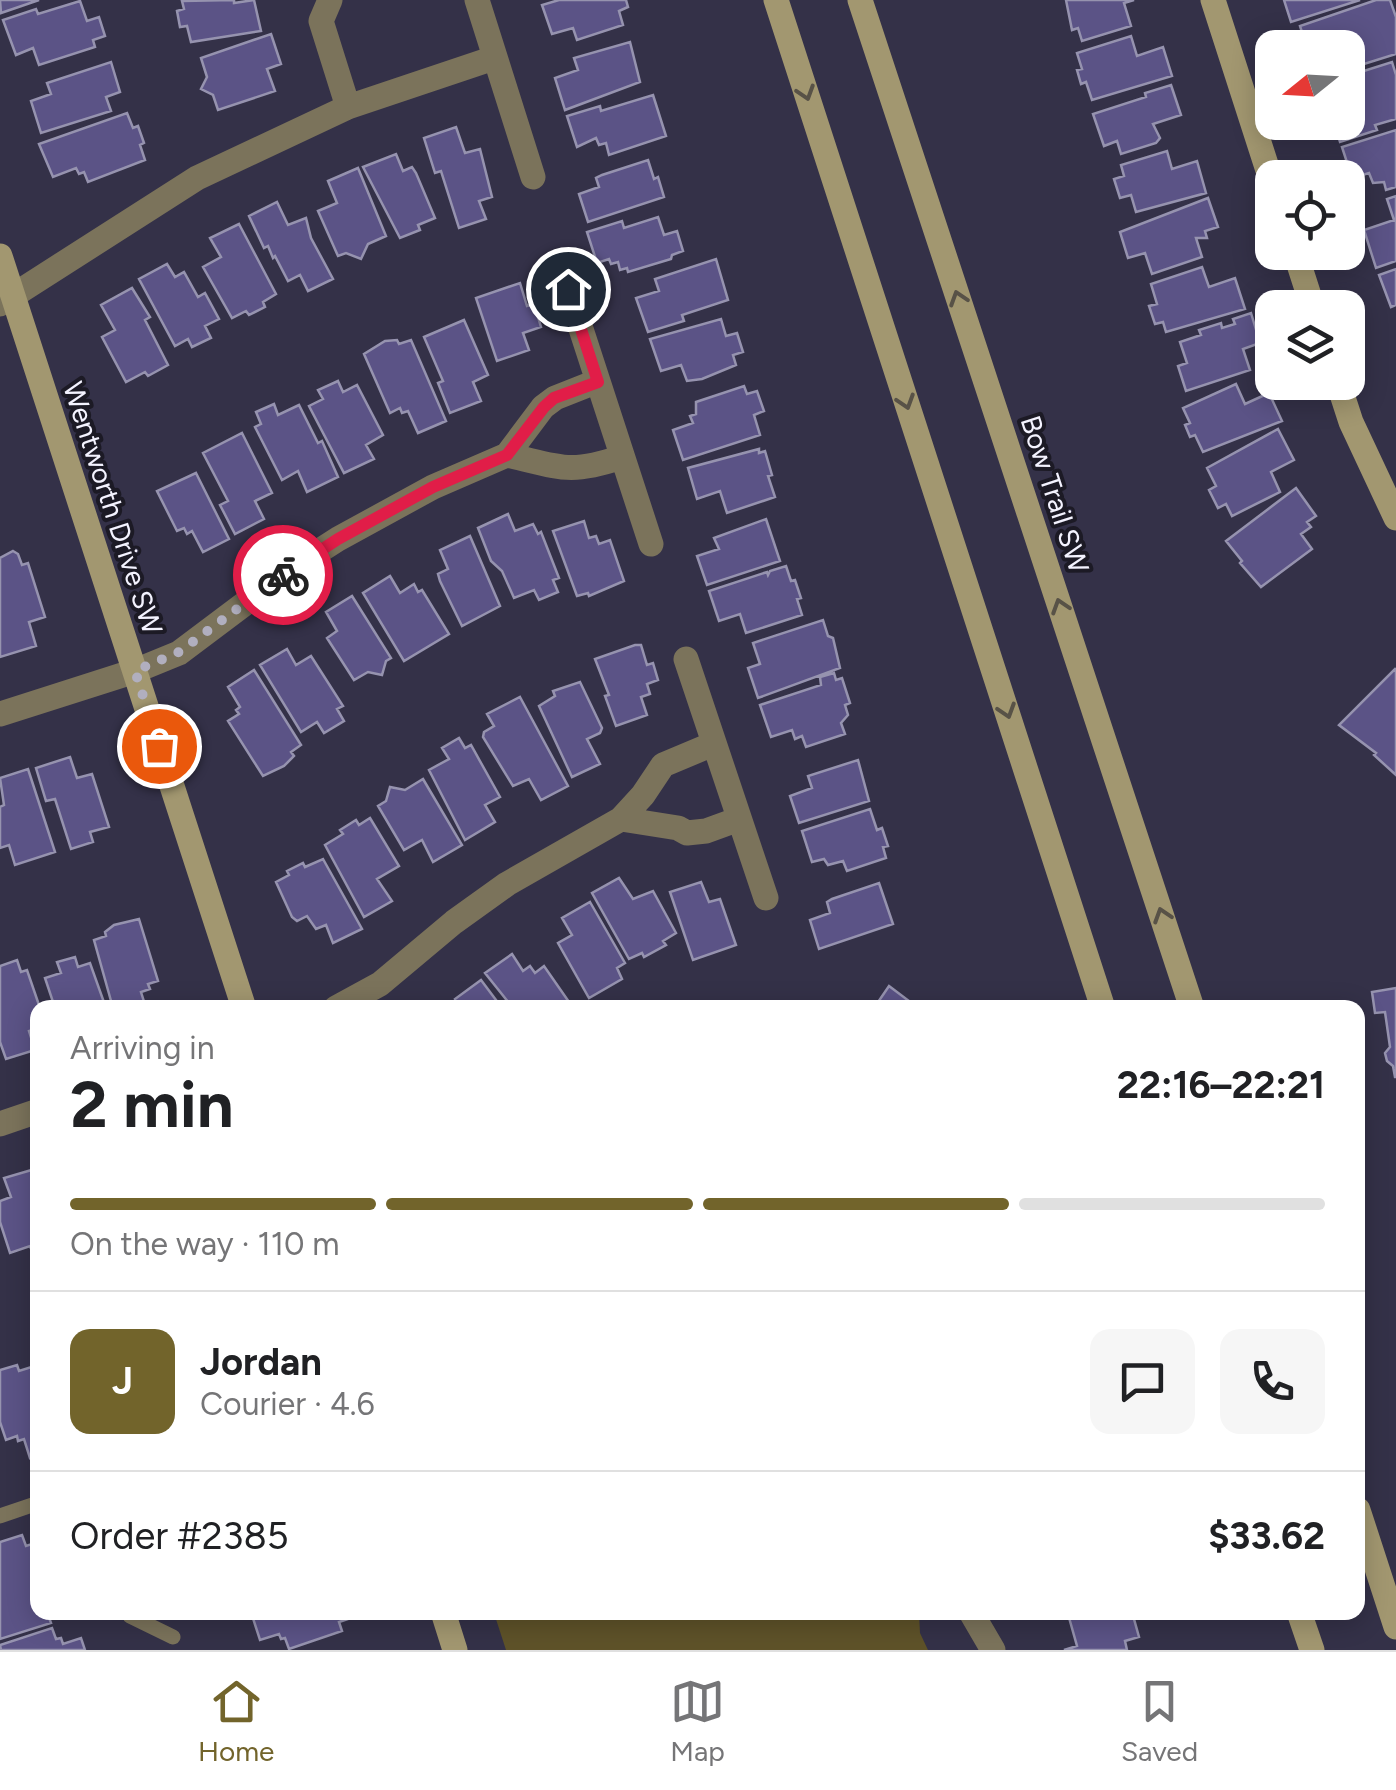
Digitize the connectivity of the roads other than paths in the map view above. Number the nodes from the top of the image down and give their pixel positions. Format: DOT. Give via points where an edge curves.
graph roads {
  1 [pos="330,0"];
  2 [pos="476,0"];
  3 [pos="776,0"];
  4 [pos="860,0"];
  5 [pos="1212,0"];
  6 [pos="494,58"];
  7 [pos="348,107"];
  8 [pos="1264,160"];
  9 [pos="533,176"];
  10 [pos="0,256"];
  11 [pos="568,289"];
  12 [pos="7,301"];
  13 [pos="598,382"];
  14 [pos="1343,400"];
  15 [pos="507,455"];
  16 [pos="622,456"];
  17 [pos="1396,518"];
  18 [pos="651,544"];
  19 [pos="686,659"];
  20 [pos="135,671"];
  21 [pos="0,714"];
  22 [pos="713,744"];
  23 [pos="739,819"];
  24 [pos="622,820"];
  25 [pos="766,898"];
  26 [pos="241,1000"];
  27 [pos="351,1000"];
  28 [pos="1100,1000"];
  29 [pos="1189,1000"];
  30 [pos="30,1114"];
  31 [pos="0,1124"];
  32 [pos="30,1506"];
  33 [pos="0,1516"];
  34 [pos="1365,1532"];
  35 [pos="143,1620"];
  36 [pos="446,1620"];
  37 [pos="976,1620"];
  38 [pos="1302,1620"];
  39 [pos="1396,1627"];
  40 [pos="173,1637"];
  41 [pos="455,1650"];
  42 [pos="993,1650"];
  43 [pos="1312,1650"];
  1 -- 7 [label="street" via="321,21"];
  2 -- 6 [label="street"];
  3 -- 28 [label="main road, one-way"];
  29 -- 4 [label="main road, Bow Trail SW, one-way"];
  5 -- 8 [label="main road"];
  6 -- 7 [label="street"];
  6 -- 9 [label="street"];
  7 -- 12 [label="street" via="197,178"];
  10 -- 12 [label="main road, Wentworth Drive SW"];
  11 -- 13 [label="street"];
  12 -- 20 [label="main road, Wentworth Drive SW"];
  13 -- 15 [label="street" via="554,398"];
  13 -- 16 [label="street"];
  14 -- 17 [label="main road"];
  15 -- 16 [label="street" via="567,470"];
  15 -- 20 [label="street" via="338,539 179,652"];
  16 -- 18 [label="street"];
  19 -- 22 [label="street"];
  20 -- 21 [label="street"];
  20 -- 26 [label="main road, Wentworth Drive SW"];
  22 -- 23 [label="street"];
  22 -- 24 [label="street" via="663,765"];
  23 -- 24 [label="street" via="687,834"];
  23 -- 25 [label="street"];
  24 -- 27 [label="street" via="507,884"];
  30 -- 31 [label="street"];
  32 -- 33 [label="lane"];
  34 -- 39 [label="main road"];
  35 -- 40 [label="lane"];
  36 -- 41 [label="main road"];
  37 -- 42 [label="street"];
  38 -- 43 [label="main road"];
}
